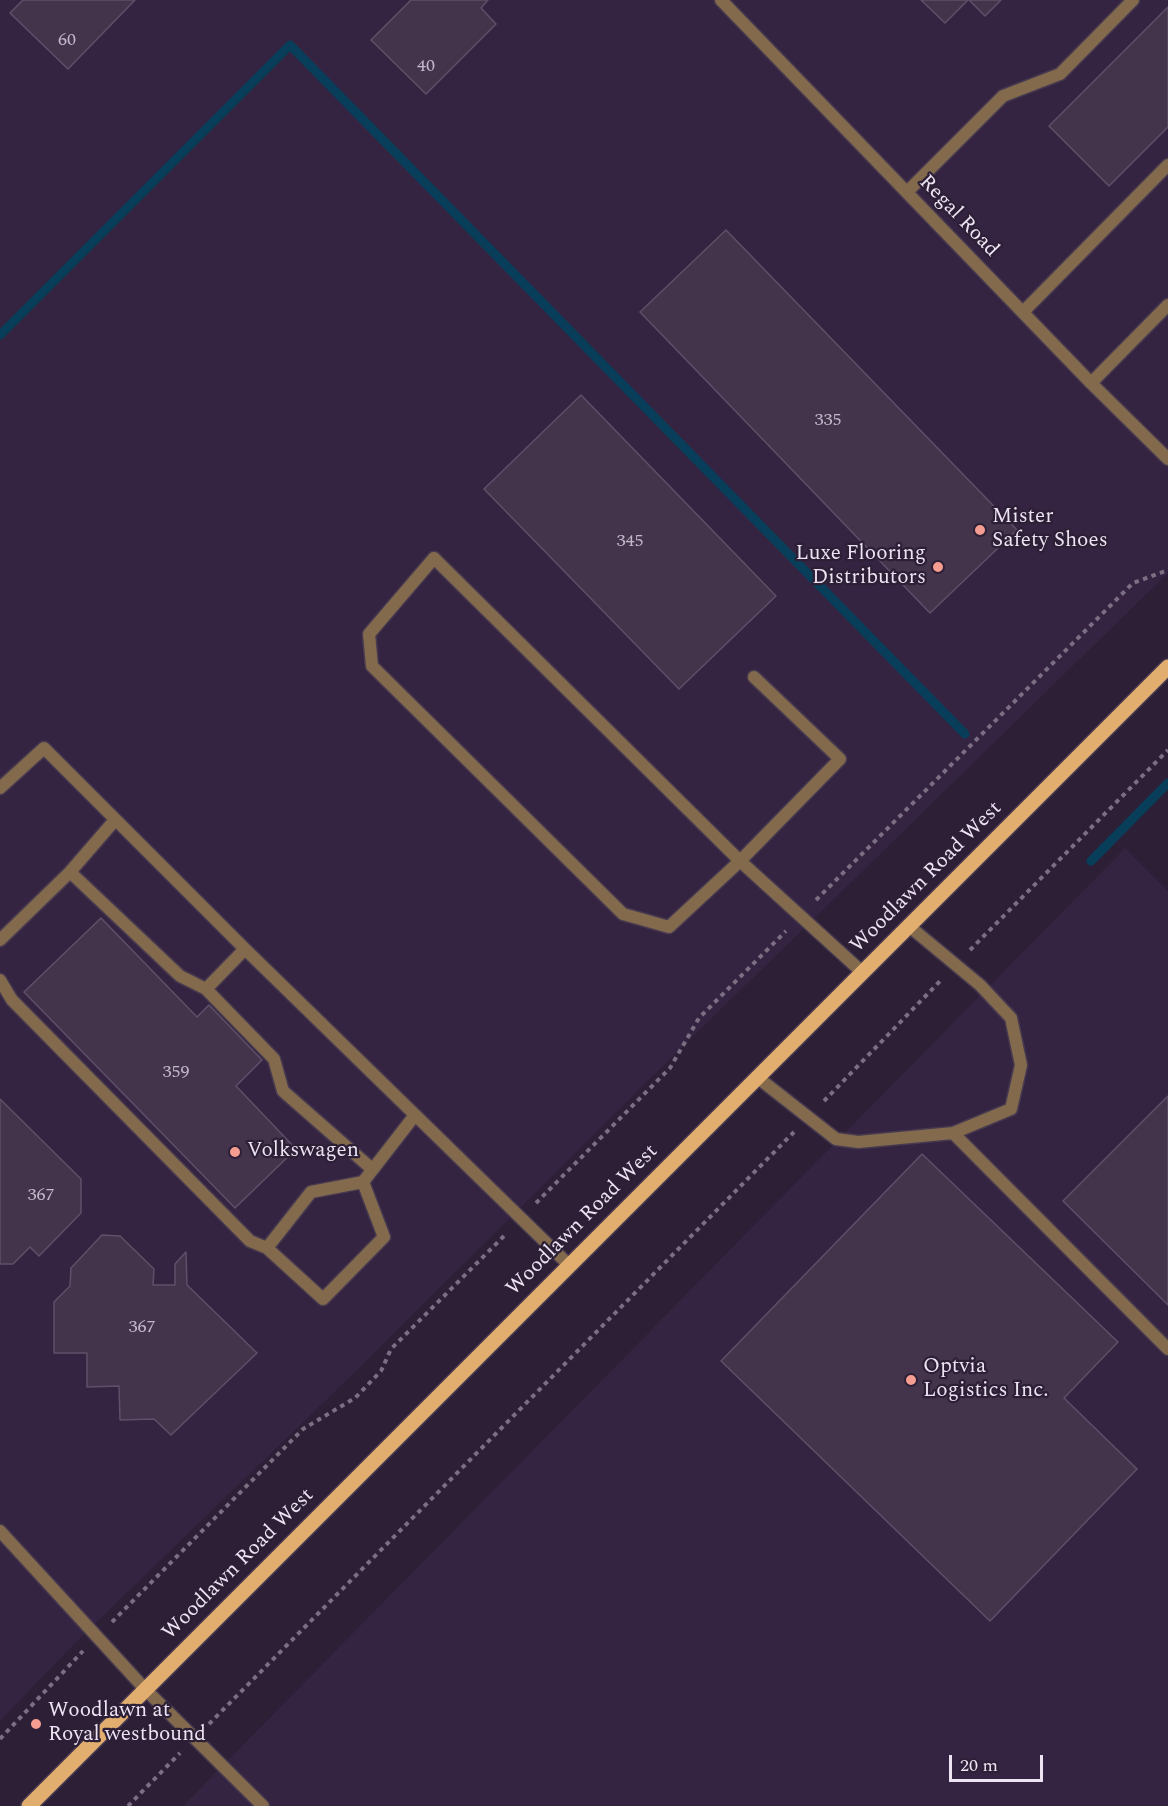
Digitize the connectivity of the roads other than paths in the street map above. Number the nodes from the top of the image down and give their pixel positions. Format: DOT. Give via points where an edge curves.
graph roads {
  1 [pos="721,0"];
  2 [pos="1133,0"];
  3 [pos="1168,165"];
  4 [pos="907,192"];
  5 [pos="1168,305"];
  6 [pos="1023,312"];
  7 [pos="1091,383"];
  8 [pos="1168,459"];
  9 [pos="1168,667"];
  10 [pos="754,677"];
  11 [pos="0,788"];
  12 [pos="115,820"];
  13 [pos="740,861"];
  14 [pos="70,872"];
  15 [pos="909,926"];
  16 [pos="0,940"];
  17 [pos="245,949"];
  18 [pos="862,972"];
  19 [pos="0,980"];
  20 [pos="206,989"];
  21 [pos="757,1077"];
  22 [pos="415,1115"];
  23 [pos="953,1133"];
  24 [pos="372,1169"];
  25 [pos="363,1182"];
  26 [pos="267,1248"];
  27 [pos="569,1265"];
  28 [pos="1168,1349"];
  29 [pos="0,1531"];
  30 [pos="145,1689"];
  31 [pos="29,1806"];
  32 [pos="264,1806"];
  1 -- 4 [label="street, Regal Road"];
  2 -- 4 [label="street" via="1060,74 1003,96"];
  3 -- 6 [label="street"];
  4 -- 6 [label="street, Regal Road"];
  5 -- 7 [label="street"];
  6 -- 7 [label="street, Regal Road"];
  7 -- 8 [label="street, Regal Road"];
  9 -- 15 [label="main road, Woodlawn Road West"];
  10 -- 13 [label="street" via="840,759"];
  11 -- 12 [label="street" via="44,748"];
  12 -- 14 [label="street"];
  12 -- 17 [label="street"];
  13 -- 13 [label="street" via="434,558 369,634 372,666 623,914 669,927"];
  13 -- 18 [label="street"];
  14 -- 16 [label="street"];
  14 -- 20 [label="street" via="180,976"];
  15 -- 18 [label="main road, Woodlawn Road West"];
  15 -- 23 [label="street" via="980,985 1011,1018 1021,1065 1011,1109"];
  17 -- 20 [label="street"];
  17 -- 22 [label="street"];
  18 -- 21 [label="main road, Woodlawn Road West"];
  19 -- 26 [label="street" via="12,1000 242,1233"];
  20 -- 24 [label="street" via="274,1059 283,1091"];
  21 -- 23 [label="street" via="836,1139 858,1142"];
  21 -- 27 [label="main road, Woodlawn Road West"];
  22 -- 24 [label="street"];
  22 -- 27 [label="street"];
  23 -- 28 [label="street"];
  24 -- 25 [label="street"];
  25 -- 26 [label="street" via="311,1192"];
  25 -- 26 [label="street" via="384,1237 323,1299"];
  27 -- 30 [label="main road, Woodlawn Road West"];
  29 -- 30 [label="street"];
  30 -- 31 [label="main road, Woodlawn Road West"];
  30 -- 32 [label="street"];
}
